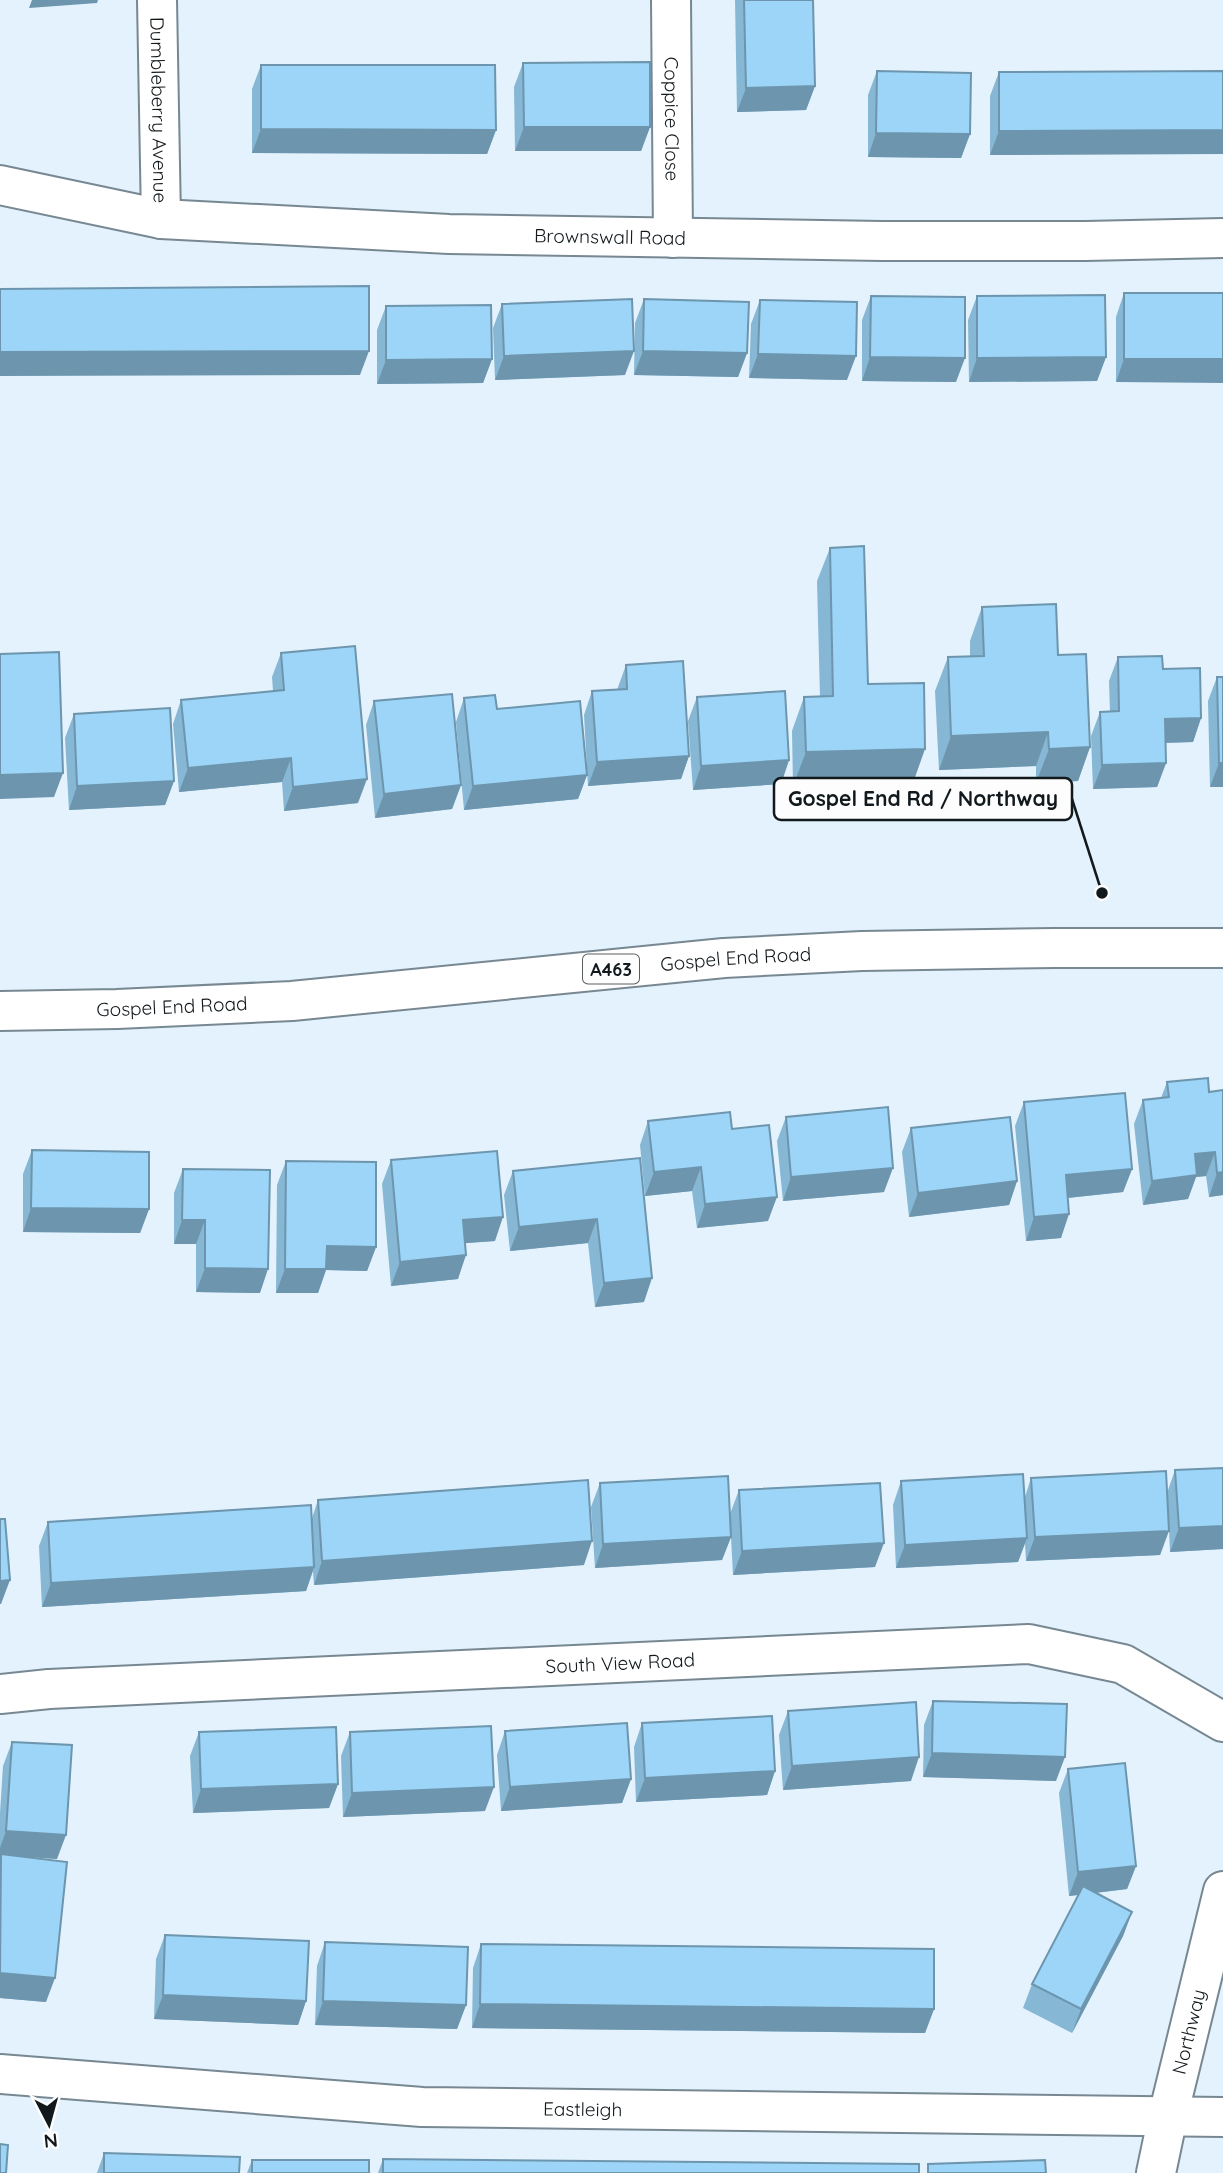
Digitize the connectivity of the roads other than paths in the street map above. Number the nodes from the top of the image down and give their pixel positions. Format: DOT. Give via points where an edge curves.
graph roads {
  1 [pos="157,0"];
  2 [pos="671,0"];
  3 [pos="0,185"];
  4 [pos="161,219"];
  5 [pos="673,238"];
  6 [pos="1223,238"];
  7 [pos="1223,948"];
  8 [pos="0,1011"];
  9 [pos="0,1694"];
  10 [pos="1223,1722"];
  11 [pos="1223,1891"];
  12 [pos="0,2074"];
  13 [pos="1168,2116"];
  14 [pos="1223,2117"];
  15 [pos="1156,2173"];
  1 -- 4 [label="street, Dumbleberry Avenue"];
  2 -- 5 [label="street, Coppice Close"];
  3 -- 4 [label="street, Brownswall Road"];
  4 -- 5 [label="street, Brownswall Road" via="449,234"];
  5 -- 6 [label="street, Brownswall Road"];
  7 -- 8 [label="street, Gospel End Road / A463" via="862,951 738,957 292,1002"];
  9 -- 10 [label="street, South View Road" via="1030,1644 1123,1664"];
  11 -- 13 [label="street, Northway"];
  12 -- 13 [label="street, Eastleigh" via="422,2108"];
  13 -- 14 [label="street, Eastleigh"];
  13 -- 15 [label="street, Northway"];
}
